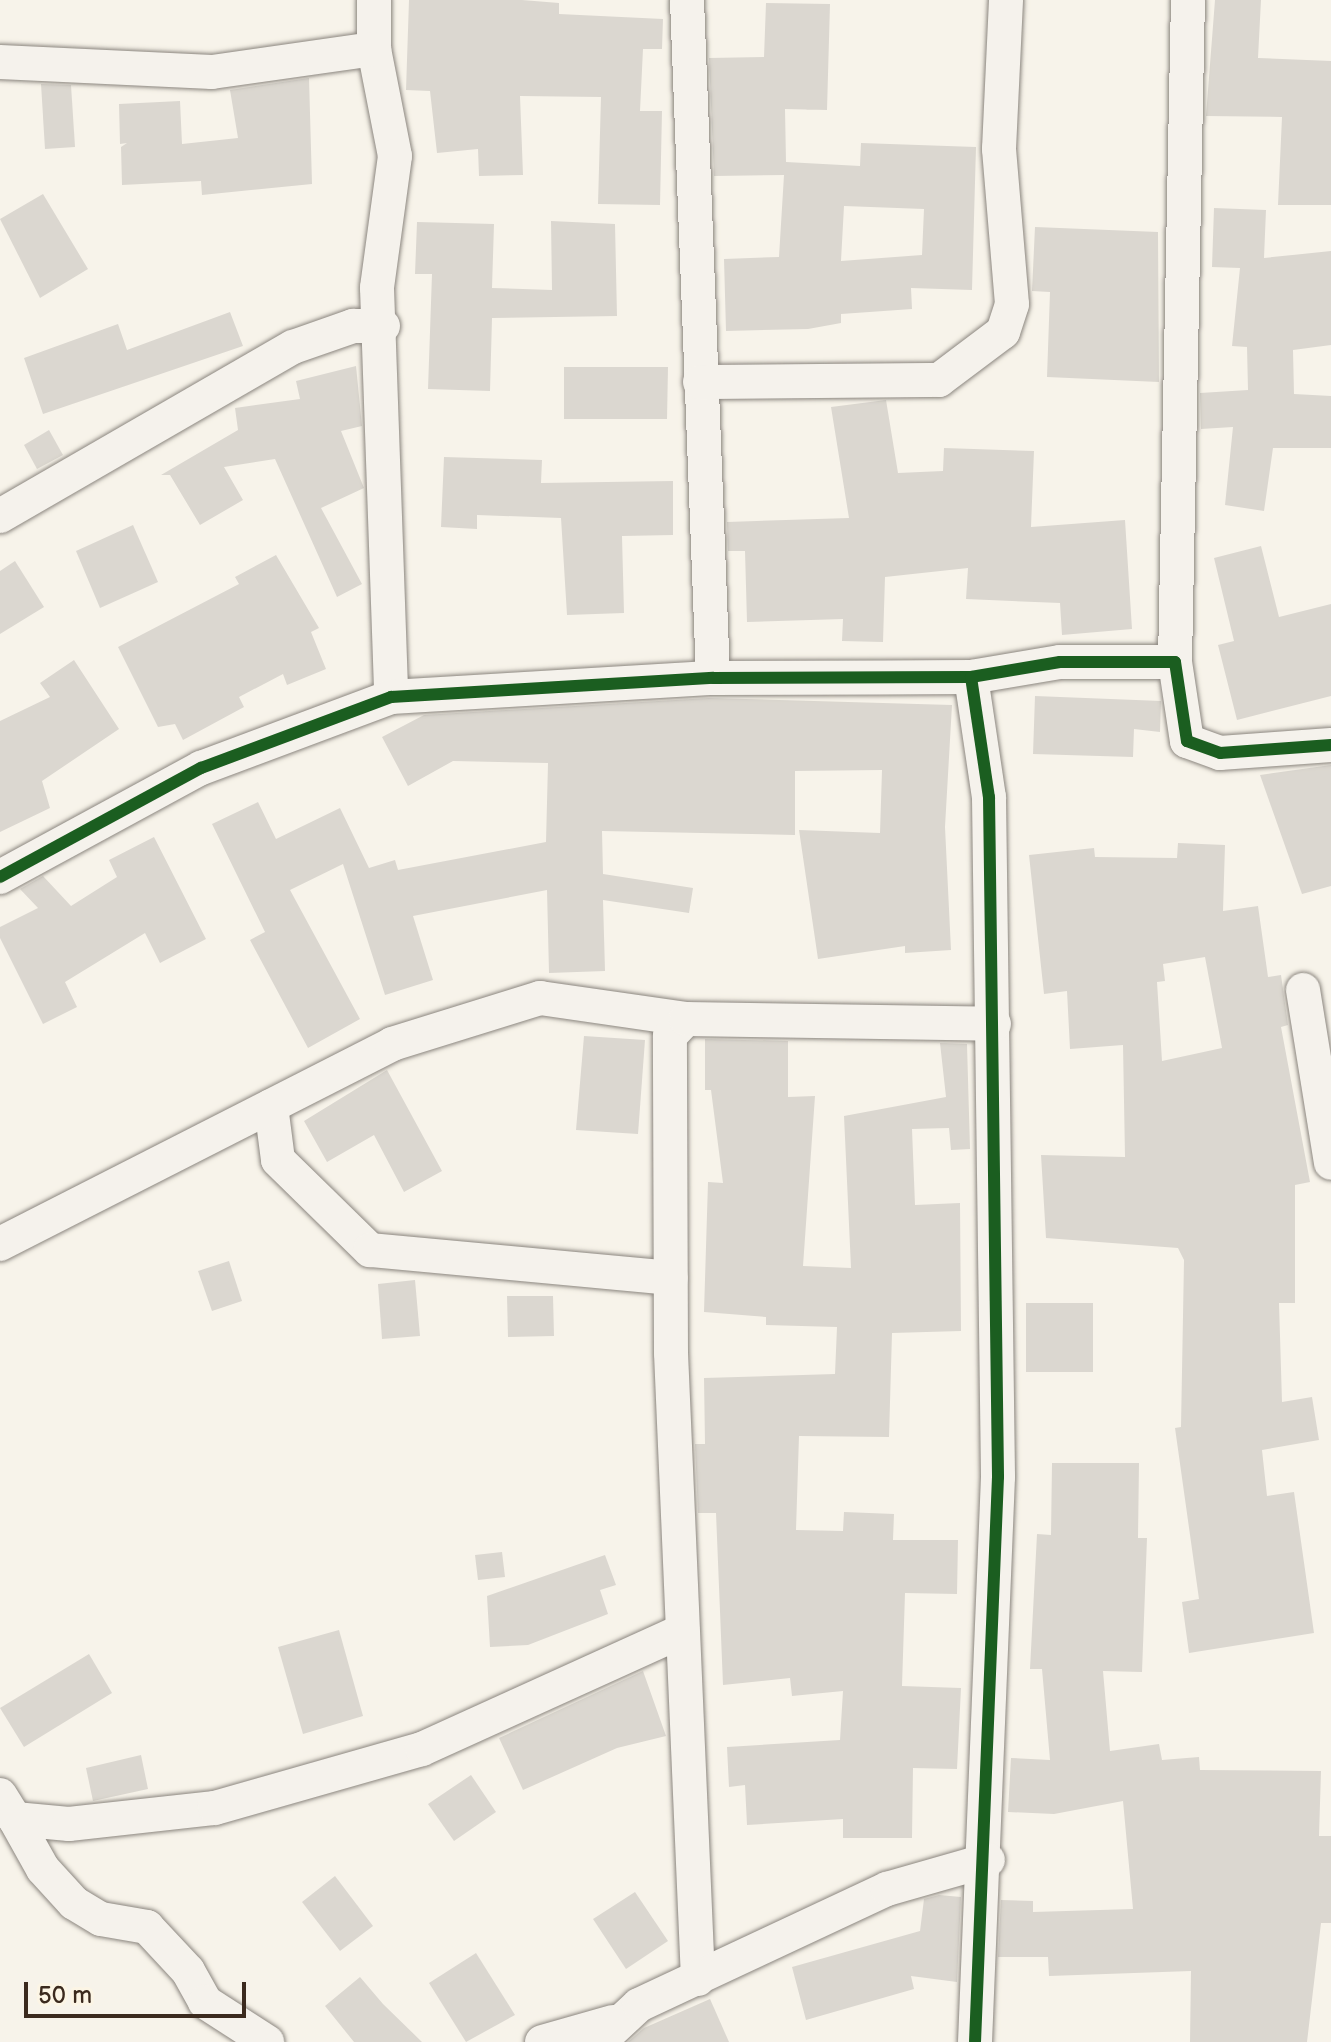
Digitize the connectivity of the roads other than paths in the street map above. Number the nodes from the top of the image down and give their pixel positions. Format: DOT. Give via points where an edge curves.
graph roads {
  1 [pos="374,0"];
  2 [pos="687,0"];
  3 [pos="1006,0"];
  4 [pos="1188,0"];
  5 [pos="374,49"];
  6 [pos="0,62"];
  7 [pos="383,326"];
  8 [pos="700,382"];
  9 [pos="0,516"];
  10 [pos="1175,662"];
  11 [pos="971,677"];
  12 [pos="713,678"];
  13 [pos="391,697"];
  14 [pos="1331,745"];
  15 [pos="0,877"];
  16 [pos="1303,990"];
  17 [pos="686,1019"];
  18 [pos="994,1024"];
  19 [pos="271,1106"];
  20 [pos="1331,1163"];
  21 [pos="0,1244"];
  22 [pos="671,1278"];
  23 [pos="682,1631"];
  24 [pos="8,1807"];
  25 [pos="988,1860"];
  26 [pos="698,1979"];
  27 [pos="606,2032"];
  28 [pos="267,2042"];
  29 [pos="542,2042"];
  30 [pos="975,2042"];
  1 -- 5 [label="street"];
  2 -- 8 [label="street"];
  3 -- 8 [label="street" via="999,149 1012,304 1003,332 939,380"];
  4 -- 10 [label="street"];
  5 -- 6 [label="street" via="212,72"];
  5 -- 7 [label="street" via="395,156 377,288"];
  7 -- 9 [label="street" via="353,326 293,347"];
  7 -- 13 [label="street"];
  8 -- 12 [label="street"];
  10 -- 11 [label="street" via="1060,662"];
  10 -- 14 [label="street" via="1187,741 1220,753"];
  11 -- 12 [label="street"];
  11 -- 18 [label="street" via="989,797"];
  12 -- 13 [label="street"];
  13 -- 15 [label="street" via="201,768"];
  16 -- 20 [label="street"];
  17 -- 18 [label="street"];
  17 -- 19 [label="street" via="540,998 392,1044"];
  17 -- 22 [label="street" via="670,1036"];
  18 -- 25 [label="street" via="989,1136 998,1477"];
  19 -- 21 [label="street"];
  19 -- 22 [label="street" via="278,1160 370,1250"];
  22 -- 23 [label="street"];
  23 -- 24 [label="street" via="422,1749 215,1808 69,1824"];
  23 -- 26 [label="street"];
  24 -- 28 [label="street" via="43,1869 74,1903 101,1919 147,1927 188,1971 205,2002"];
  25 -- 26 [label="street" via="887,1889"];
  25 -- 30 [label="street"];
  26 -- 27 [label="street"];
  27 -- 29 [label="street"];
}
